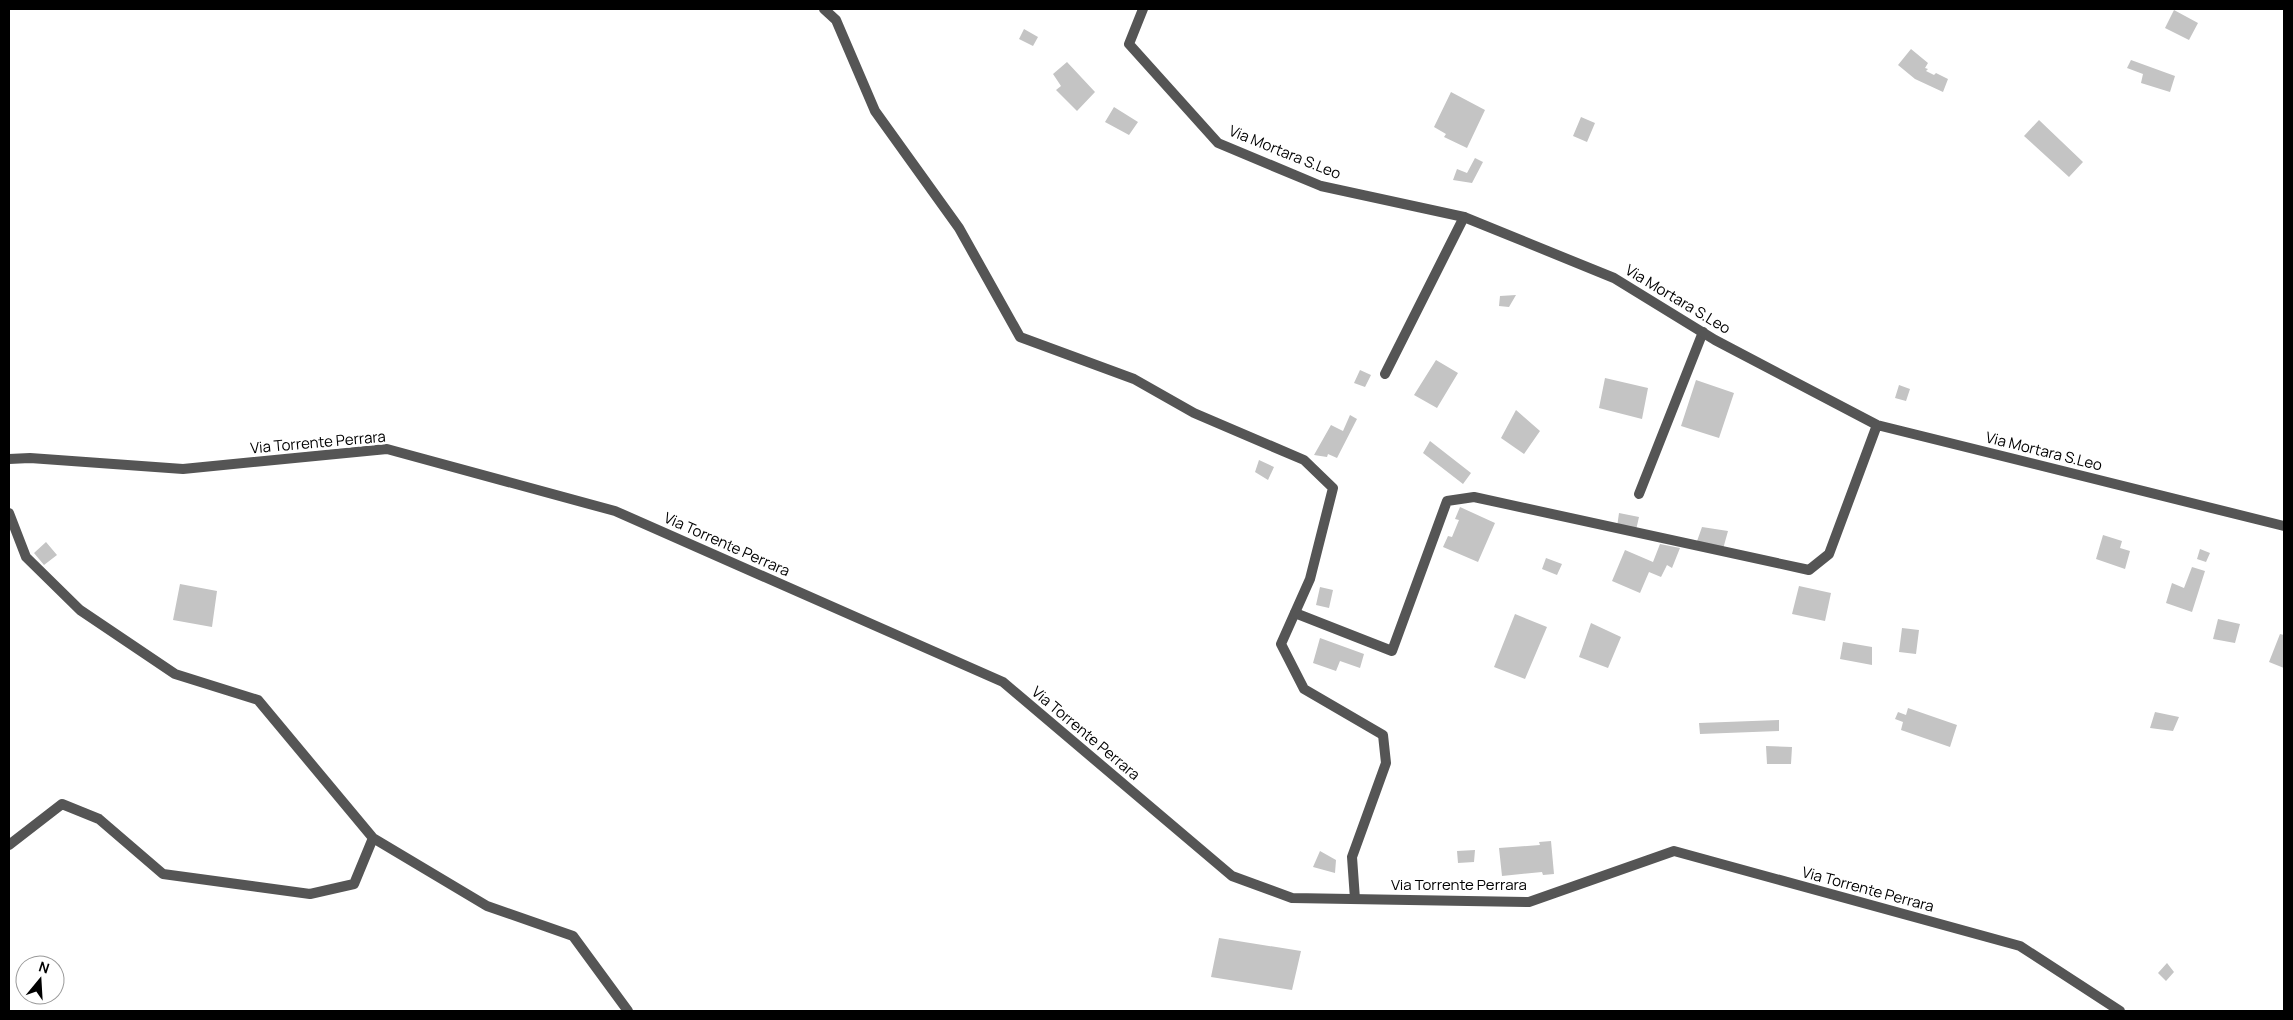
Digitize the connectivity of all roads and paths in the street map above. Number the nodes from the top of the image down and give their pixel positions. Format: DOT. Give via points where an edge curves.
graph roads {
  1 [pos="824,9"];
  2 [pos="1143,9"];
  3 [pos="1464,217"];
  4 [pos="1703,332"];
  5 [pos="1384,374"];
  6 [pos="1877,425"];
  7 [pos="9,459"];
  8 [pos="1639,494"];
  9 [pos="9,513"];
  10 [pos="2284,526"];
  11 [pos="1295,613"];
  12 [pos="373,838"];
  13 [pos="9,845"];
  14 [pos="1356,899"];
  15 [pos="628,1011"];
  16 [pos="2120,1011"];
  1 -- 11 [label="street" via="836,20 875,111 959,228 1020,337 1134,379 1194,413 1304,460 1333,488 1310,579"];
  2 -- 3 [label="street, Via Mortara S.Leo" via="1130,44 1218,143 1322,186"];
  3 -- 4 [label="street, Via Mortara S.Leo" via="1614,278"];
  3 -- 5 [label="street"];
  4 -- 6 [label="street, Via Mortara S.Leo"];
  4 -- 8 [label="street"];
  6 -- 10 [label="street, Via Mortara S.Leo"];
  6 -- 11 [label="street" via="1829,554 1809,570 1474,497 1447,501 1392,651"];
  7 -- 14 [label="street, Via Torrente Perrara" via="183,469 387,449 615,511 1003,682 1232,876 1292,898"];
  9 -- 12 [label="street" via="26,557 80,610 175,674 258,700"];
  11 -- 14 [label="street" via="1281,644 1304,689 1383,734 1386,763 1352,857"];
  12 -- 13 [label="street" via="354,884 310,894 163,874 99,819 62,804"];
  12 -- 15 [label="street" via="487,906 573,936"];
  14 -- 16 [label="street, Via Torrente Perrara" via="1529,902 1674,851 2020,946"];
}
